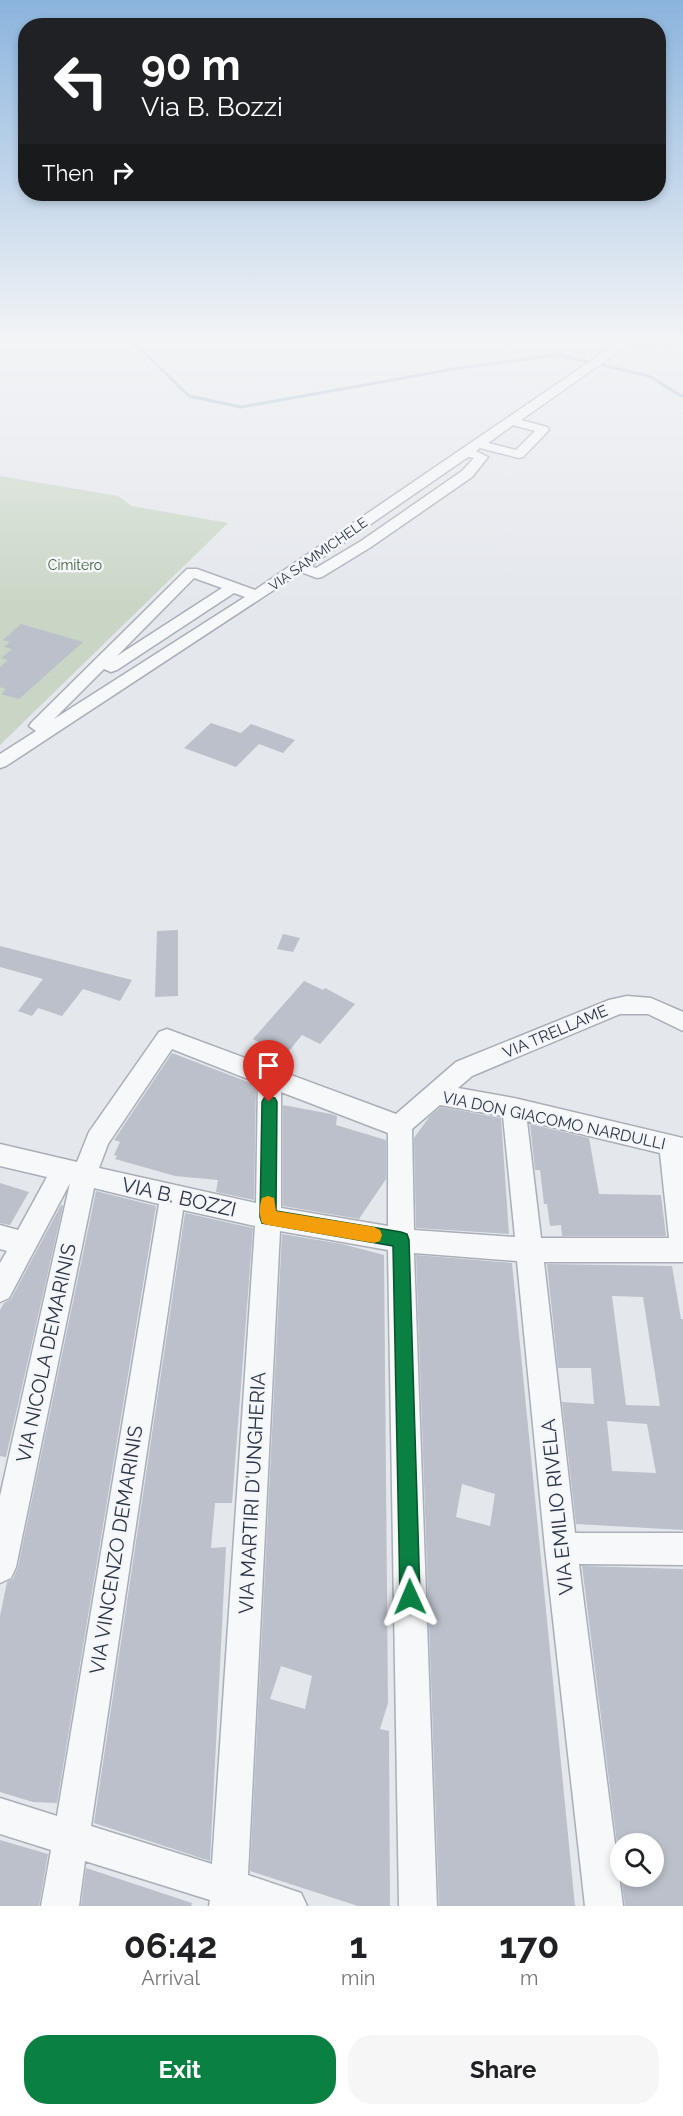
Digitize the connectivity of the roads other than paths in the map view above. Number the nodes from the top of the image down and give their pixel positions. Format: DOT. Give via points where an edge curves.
graph roads {
  1 [pos="502,428"];
  2 [pos="536,428"];
  3 [pos="472,448"];
  4 [pos="233,587"];
  5 [pos="257,596"];
  6 [pos="75,690"];
  7 [pos="6,758"];
  8 [pos="683,1022"];
  9 [pos="270,1079"];
  10 [pos="435,1094"];
  11 [pos="514,1108"];
  12 [pos="400,1125"];
  13 [pos="677,1146"];
  14 [pos="0,1155"];
  15 [pos="74,1172"];
  16 [pos="173,1195"];
  17 [pos="268,1217"];
  18 [pos="401,1240"];
  19 [pos="12,1241"];
  20 [pos="683,1243"];
  21 [pos="683,1250"];
  22 [pos="530,1251"];
  23 [pos="0,1289"];
  24 [pos="561,1548"];
  25 [pos="683,1549"];
  26 [pos="0,1567"];
  27 [pos="0,1816"];
  28 [pos="71,1837"];
  29 [pos="229,1897"];
  30 [pos="60,1906"];
  31 [pos="288,1906"];
  32 [pos="418,1906"];
  33 [pos="604,1906"];
  1 -- 3 [label="street, VIA SAMMICHELE"];
  2 -- 3 [label="street" via="543,430 519,454"];
  3 -- 5 [label="street, VIA SAMMICHELE"];
  4 -- 5 [label="street"];
  4 -- 6 [label="street"];
  4 -- 6 [label="street" via="192,572"];
  5 -- 7 [label="street, VIA SAMMICHELE"];
  6 -- 7 [label="street"];
  8 -- 10 [label="street, VIA TRELLAME" via="648,1004 617,1006 464,1069"];
  9 -- 12 [label="street"];
  9 -- 15 [label="street" via="166,1038"];
  9 -- 17 [label="street, VIA MARTIRI D'UNGHERIA"];
  10 -- 11 [label="street, VIA DON GIACOMO NARDULLI"];
  10 -- 12 [label="street, VIA DON GIACOMO NARDULLI"];
  11 -- 13 [label="street, VIA DON GIACOMO NARDULLI"];
  11 -- 22 [label="street, VIA EMILIO RIVELA"];
  12 -- 18 [label="street"];
  13 -- 20 [label="street"];
  14 -- 15 [label="street, VIA B. BOZZI"];
  15 -- 16 [label="street, VIA B. BOZZI"];
  15 -- 19 [label="street"];
  15 -- 26 [label="street, VIA NICOLA DEMARINIS"];
  16 -- 17 [label="street, VIA B. BOZZI"];
  16 -- 28 [label="street, VIA VINCENZO DEMARINIS"];
  17 -- 18 [label="street, VIA B. BOZZI"];
  17 -- 29 [label="street, VIA MARTIRI D'UNGHERIA"];
  18 -- 22 [label="street, VIA B. BOZZI"];
  18 -- 32 [label="street"];
  19 -- 23 [label="street"];
  21 -- 22 [label="street, VIA B. BOZZI"];
  22 -- 24 [label="street, VIA EMILIO RIVELA"];
  24 -- 25 [label="street"];
  24 -- 33 [label="street, VIA EMILIO RIVELA"];
  27 -- 28 [label="street"];
  28 -- 29 [label="street"];
  28 -- 30 [label="street, VIA VINCENZO DEMARINIS"];
  29 -- 31 [label="street"];
}
